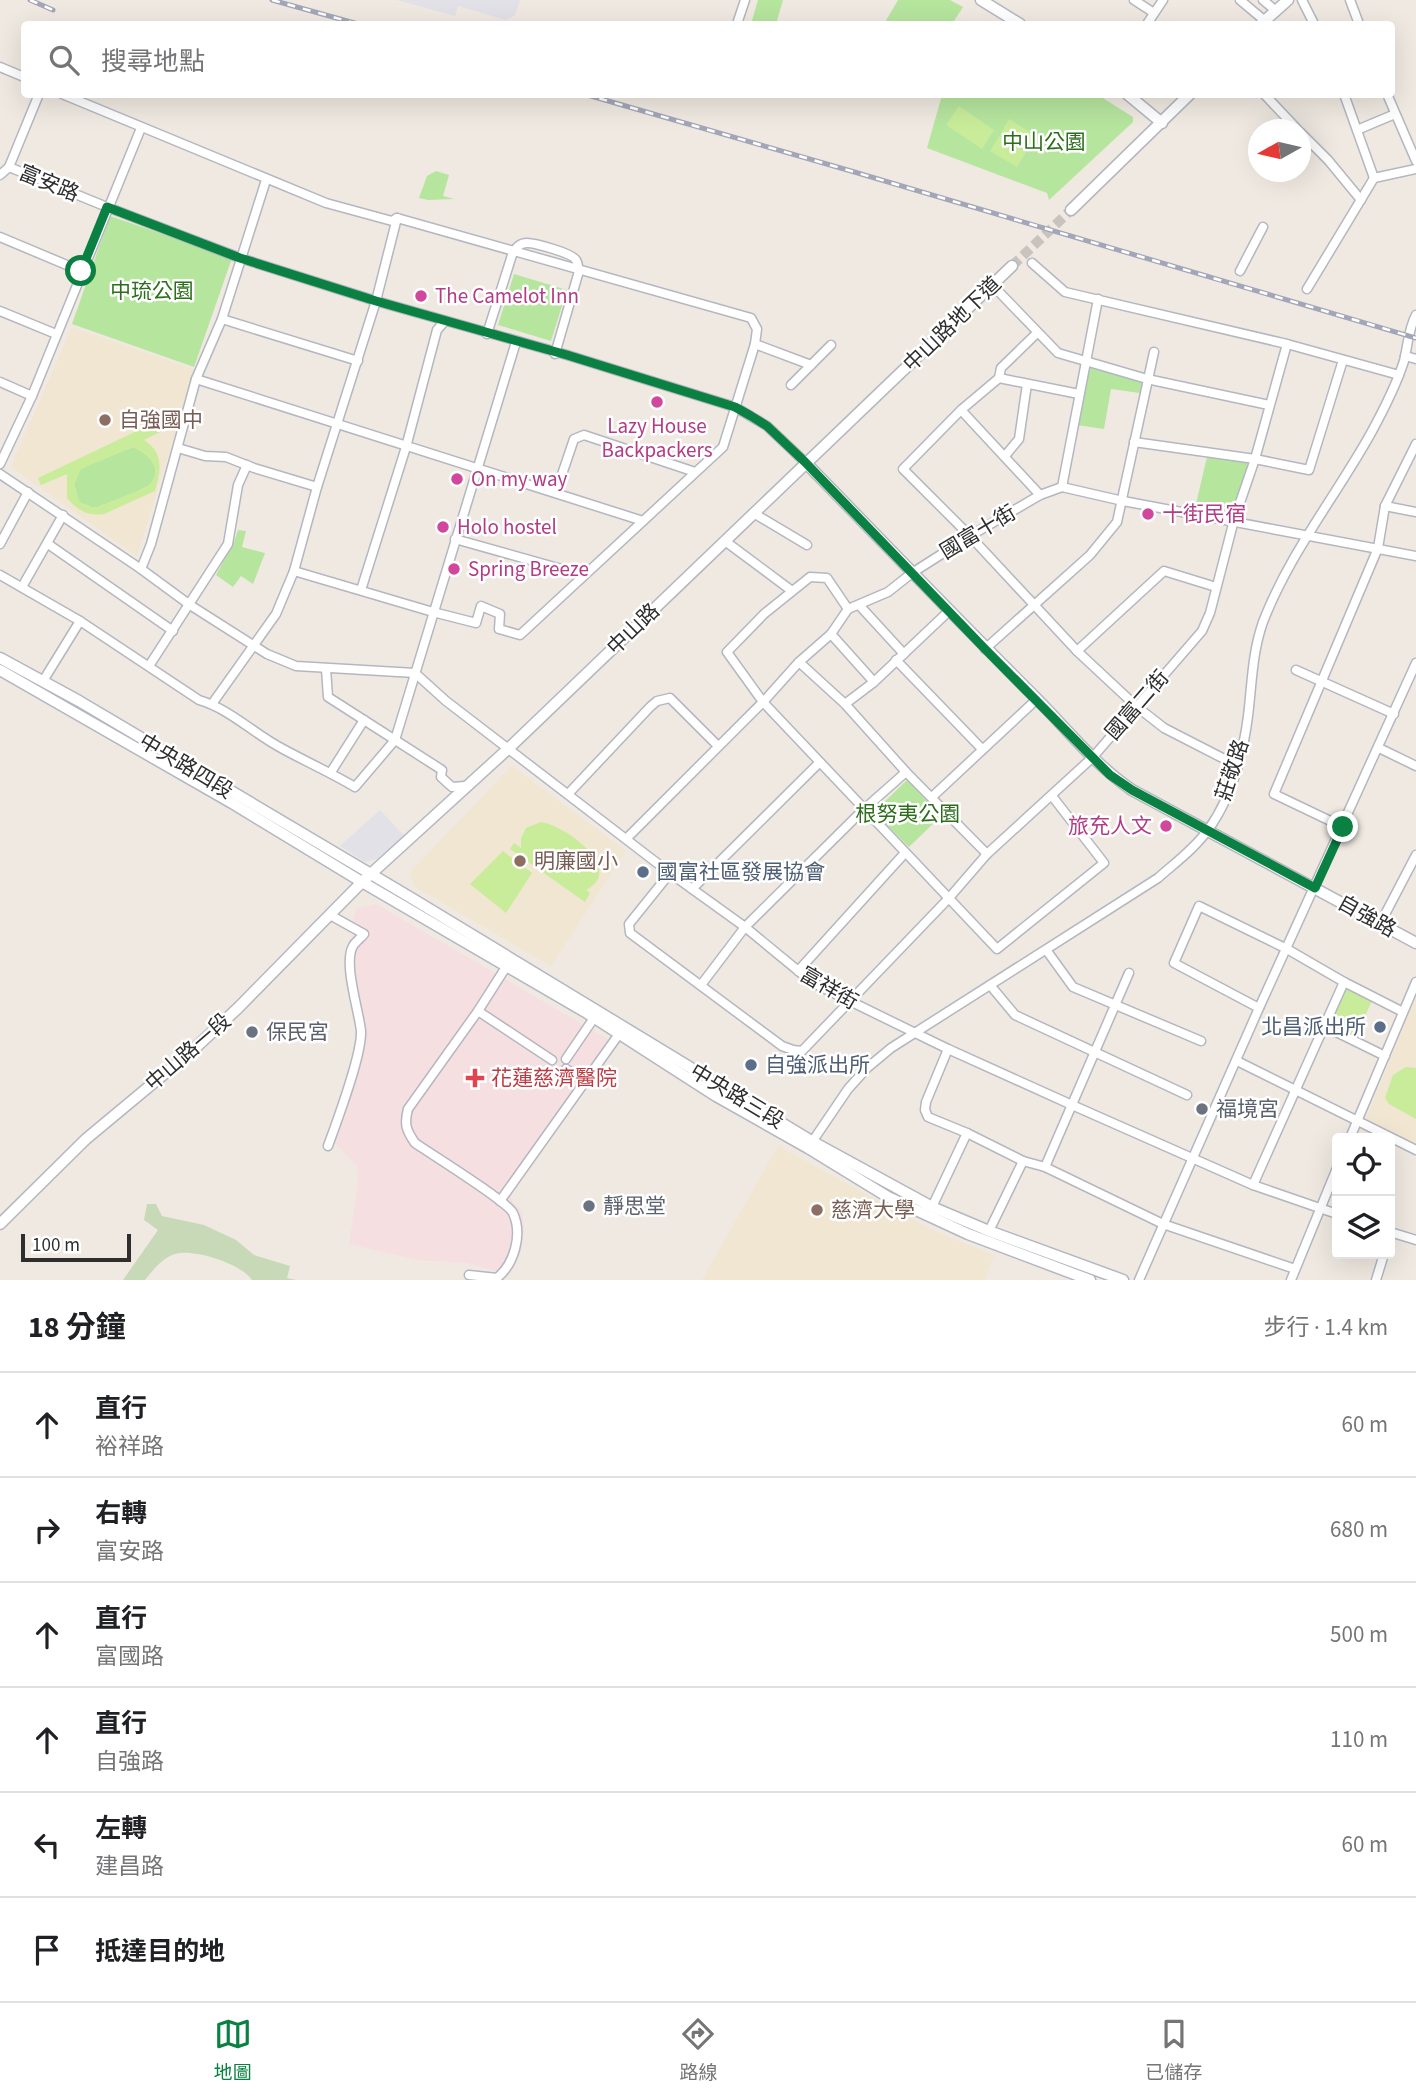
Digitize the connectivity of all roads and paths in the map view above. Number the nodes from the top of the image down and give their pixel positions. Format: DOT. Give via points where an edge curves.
graph roads {
  1 [pos="745,0"];
  2 [pos="1134,0"];
  3 [pos="1163,0"];
  4 [pos="1240,0"];
  5 [pos="1262,0"];
  6 [pos="1288,0"];
  7 [pos="1302,0"];
  8 [pos="1350,0"];
  9 [pos="985,1"];
  10 [pos="1276,11"];
  11 [pos="1154,13"];
  12 [pos="738,21"];
  13 [pos="1015,21"];
  14 [pos="1149,21"];
  15 [pos="1261,21"];
  16 [pos="1265,21"];
  17 [pos="1312,21"];
  18 [pos="1358,21"];
  19 [pos="0,67"];
  20 [pos="21,76"];
  21 [pos="37,98"];
  22 [pos="71,98"];
  23 [pos="1132,98"];
  24 [pos="1186,98"];
  25 [pos="1268,98"];
  26 [pos="1345,98"];
  27 [pos="1389,98"];
  28 [pos="1395,114"];
  29 [pos="1288,119"];
  30 [pos="1162,123"];
  31 [pos="141,128"];
  32 [pos="1357,130"];
  33 [pos="1311,143"];
  34 [pos="1416,161"];
  35 [pos="9,167"];
  36 [pos="1416,169"];
  37 [pos="0,175"];
  38 [pos="1374,178"];
  39 [pos="266,180"];
  40 [pos="1361,200"];
  41 [pos="107,207"];
  42 [pos="1071,209"];
  43 [pos="397,218"];
  44 [pos="1263,227"];
  45 [pos="0,237"];
  46 [pos="513,252"];
  47 [pos="240,258"];
  48 [pos="1031,262"];
  49 [pos="1012,266"];
  50 [pos="81,271"];
  51 [pos="579,271"];
  52 [pos="1240,271"];
  53 [pos="1307,289"];
  54 [pos="1000,293"];
  55 [pos="1098,299"];
  56 [pos="376,301"];
  57 [pos="0,311"];
  58 [pos="1416,315"];
  59 [pos="222,318"];
  60 [pos="444,321"];
  61 [pos="1037,333"];
  62 [pos="56,334"];
  63 [pos="487,334"];
  64 [pos="516,342"];
  65 [pos="755,344"];
  66 [pos="1287,344"];
  67 [pos="831,345"];
  68 [pos="1154,352"];
  69 [pos="555,354"];
  70 [pos="1405,356"];
  71 [pos="1416,359"];
  72 [pos="1343,360"];
  73 [pos="358,361"];
  74 [pos="1087,361"];
  75 [pos="811,365"];
  76 [pos="1399,375"];
  77 [pos="999,377"];
  78 [pos="197,379"];
  79 [pos="1147,379"];
  80 [pos="892,381"];
  81 [pos="0,382"];
  82 [pos="1027,384"];
  83 [pos="791,385"];
  84 [pos="1079,394"];
  85 [pos="32,396"];
  86 [pos="1269,405"];
  87 [pos="735,407"];
  88 [pos="961,410"];
  89 [pos="338,425"];
  90 [pos="1134,442"];
  91 [pos="1416,444"];
  92 [pos="406,447"];
  93 [pos="178,448"];
  94 [pos="1005,456"];
  95 [pos="1255,459"];
  96 [pos="805,462"];
  97 [pos="0,464"];
  98 [pos="247,465"];
  99 [pos="479,468"];
  100 [pos="695,472"];
  101 [pos="0,474"];
  102 [pos="317,487"];
  103 [pos="1062,487"];
  104 [pos="28,492"];
  105 [pos="556,492"];
  106 [pos="1040,495"];
  107 [pos="1123,501"];
  108 [pos="1385,506"];
  109 [pos="1416,512"];
  110 [pos="755,513"];
  111 [pos="63,515"];
  112 [pos="1234,520"];
  113 [pos="643,521"];
  114 [pos="970,536"];
  115 [pos="1307,536"];
  116 [pos="455,539"];
  117 [pos="725,541"];
  118 [pos="0,544"];
  119 [pos="48,544"];
  120 [pos="807,545"];
  121 [pos="1378,548"];
  122 [pos="1416,556"];
  123 [pos="141,569"];
  124 [pos="294,571"];
  125 [pos="912,573"];
  126 [pos="0,575"];
  127 [pos="583,575"];
  128 [pos="22,587"];
  129 [pos="1216,587"];
  130 [pos="361,590"];
  131 [pos="792,591"];
  132 [pos="190,604"];
  133 [pos="860,606"];
  134 [pos="1034,606"];
  135 [pos="848,610"];
  136 [pos="950,610"];
  137 [pos="433,612"];
  138 [pos="80,621"];
  139 [pos="173,631"];
  140 [pos="831,634"];
  141 [pos="255,646"];
  142 [pos="985,649"];
  143 [pos="1077,651"];
  144 [pos="900,657"];
  145 [pos="0,658"];
  146 [pos="799,662"];
  147 [pos="1416,663"];
  148 [pos="149,666"];
  149 [pos="326,669"];
  150 [pos="0,670"];
  151 [pos="1296,670"];
  152 [pos="415,673"];
  153 [pos="43,681"];
  154 [pos="1322,681"];
  155 [pos="874,682"];
  156 [pos="1037,699"];
  157 [pos="763,702"];
  158 [pos="212,704"];
  159 [pos="845,704"];
  160 [pos="1136,706"];
  161 [pos="1394,714"];
  162 [pos="364,720"];
  163 [pos="395,740"];
  164 [pos="718,746"];
  165 [pos="509,748"];
  166 [pos="1378,748"];
  167 [pos="982,749"];
  168 [pos="1093,757"];
  169 [pos="819,763"];
  170 [pos="1238,766"];
  171 [pos="1416,766"];
  172 [pos="331,772"];
  173 [pos="906,772"];
  174 [pos="465,786"];
  175 [pos="569,793"];
  176 [pos="1052,796"];
  177 [pos="933,797"];
  178 [pos="863,810"];
  179 [pos="1343,827"];
  180 [pos="1208,830"];
  181 [pos="626,838"];
  182 [pos="904,853"];
  183 [pos="988,854"];
  184 [pos="1416,857"];
  185 [pos="670,873"];
  186 [pos="371,874"];
  187 [pos="362,882"];
  188 [pos="1315,888"];
  189 [pos="692,889"];
  190 [pos="949,898"];
  191 [pos="330,915"];
  192 [pos="1381,922"];
  193 [pos="745,927"];
  194 [pos="1416,943"];
  195 [pos="1287,949"];
  196 [pos="1047,951"];
  197 [pos="509,962"];
  198 [pos="798,971"];
  199 [pos="1129,973"];
  200 [pos="1344,982"];
  201 [pos="1416,982"];
  202 [pos="701,985"];
  203 [pos="990,985"];
  204 [pos="847,1001"];
  205 [pos="1116,1005"];
  206 [pos="1259,1008"];
  207 [pos="478,1011"];
  208 [pos="1403,1012"];
  209 [pos="596,1014"];
  210 [pos="1322,1025"];
  211 [pos="916,1032"];
  212 [pos="619,1034"];
  213 [pos="1201,1041"];
  214 [pos="948,1049"];
  215 [pos="1095,1054"];
  216 [pos="1385,1056"];
  217 [pos="566,1059"];
  218 [pos="552,1060"];
  219 [pos="1237,1061"];
  220 [pos="566,1069"];
  221 [pos="584,1081"];
  222 [pos="1294,1090"];
  223 [pos="1187,1096"];
  224 [pos="1072,1105"];
  225 [pos="1357,1121"];
  226 [pos="967,1133"];
  227 [pos="1352,1133"];
  228 [pos="811,1145"];
  229 [pos="328,1146"];
  230 [pos="1416,1150"];
  231 [pos="1193,1157"];
  232 [pos="1023,1161"];
  233 [pos="1045,1167"];
  234 [pos="1332,1180"];
  235 [pos="1253,1185"];
  236 [pos="500,1201"];
  237 [pos="932,1207"];
  238 [pos="1320,1209"];
  239 [pos="1332,1213"];
  240 [pos="0,1224"];
  241 [pos="1163,1224"];
  242 [pos="989,1231"];
  243 [pos="1395,1235"];
  244 [pos="1416,1240"];
  245 [pos="1382,1259"];
  246 [pos="1294,1269"];
  247 [pos="469,1275"];
  248 [pos="1090,1280"];
  249 [pos="1123,1280"];
  250 [pos="1139,1280"];
  251 [pos="1291,1280"];
  252 [pos="1376,1280"];
  1 -- 12 [label="street"];
  2 -- 11 [label="street"];
  3 -- 11 [label="street"];
  4 -- 15 [label="street"];
  5 -- 10 [label="street"];
  6 -- 10 [label="street"];
  7 -- 17 [label="street"];
  8 -- 18 [label="street"];
  9 -- 13 [label="street"];
  10 -- 16 [label="street"];
  11 -- 14 [label="street"];
  19 -- 20 [label="street"];
  21 -- 35 [label="street"];
  22 -- 31 [label="street"];
  23 -- 30 [label="street"];
  24 -- 30 [label="street"];
  25 -- 29 [label="street"];
  26 -- 32 [label="street"];
  27 -- 28 [label="street"];
  28 -- 32 [label="street"];
  28 -- 34 [label="street"];
  30 -- 42 [label="street"];
  31 -- 39 [label="street"];
  31 -- 41 [label="street"];
  32 -- 38 [label="street"];
  33 -- 40 [label="street"];
  35 -- 37 [label="street, 富安路"];
  35 -- 41 [label="street, 富安路"];
  36 -- 38 [label="street"];
  38 -- 40 [label="street"];
  39 -- 43 [label="street" via="326,203 391,221"];
  39 -- 47 [label="street"];
  40 -- 53 [label="street"];
  41 -- 47 [label="street, 富安路"];
  41 -- 50 [label="street"];
  43 -- 46 [label="street"];
  43 -- 56 [label="street"];
  44 -- 52 [label="street"];
  45 -- 50 [label="street"];
  46 -- 51 [label="street"];
  46 -- 51 [label="street" via="526,243 571,255"];
  46 -- 63 [label="street"];
  47 -- 56 [label="street, 富安路"];
  47 -- 59 [label="street"];
  48 -- 55 [label="street" via="1065,292"];
  49 -- 80 [label="street, 中山路地下道"];
  50 -- 62 [label="street"];
  51 -- 65 [label="street" via="751,318 757,329"];
  51 -- 69 [label="street"];
  54 -- 61 [label="street"];
  55 -- 66 [label="street"];
  55 -- 74 [label="street"];
  56 -- 60 [label="street, 富安路"];
  56 -- 73 [label="street"];
  57 -- 62 [label="street"];
  58 -- 70 [label="street, 莊敬路"];
  59 -- 73 [label="street"];
  59 -- 78 [label="street"];
  60 -- 63 [label="street, 富安路"];
  60 -- 92 [label="street" via="436,330"];
  61 -- 74 [label="street" via="1058,353"];
  61 -- 77 [label="street" via="1001,368"];
  62 -- 85 [label="street"];
  63 -- 64 [label="street, 富安路"];
  64 -- 69 [label="street, 富安路"];
  64 -- 99 [label="street"];
  65 -- 75 [label="street"];
  65 -- 87 [label="street"];
  66 -- 72 [label="street"];
  66 -- 86 [label="street, 國富二街"];
  67 -- 75 [label="street"];
  68 -- 79 [label="street"];
  69 -- 87 [label="street, 富安路"];
  70 -- 71 [label="street"];
  70 -- 76 [label="street, 莊敬路"];
  72 -- 76 [label="street"];
  72 -- 95 [label="street" via="1309,470"];
  73 -- 89 [label="street"];
  74 -- 79 [label="street"];
  74 -- 84 [label="street"];
  75 -- 83 [label="street"];
  76 -- 115 [label="street, 莊敬路" via="1371,433"];
  77 -- 82 [label="street"];
  77 -- 88 [label="street"];
  78 -- 89 [label="street"];
  78 -- 93 [label="street"];
  79 -- 86 [label="street"];
  79 -- 90 [label="street"];
  80 -- 96 [label="street, 中山路"];
  81 -- 85 [label="street"];
  82 -- 84 [label="street"];
  82 -- 94 [label="street" via="1019,439"];
  84 -- 103 [label="street"];
  85 -- 97 [label="street"];
  86 -- 95 [label="street, 國富二街"];
  87 -- 96 [label="street, 富安路" via="767,426"];
  87 -- 100 [label="street" via="723,447"];
  88 -- 94 [label="street"];
  88 -- 114 [label="street" via="903,469"];
  89 -- 92 [label="street"];
  89 -- 102 [label="street"];
  90 -- 95 [label="street"];
  90 -- 107 [label="street"];
  91 -- 108 [label="street"];
  92 -- 99 [label="street"];
  92 -- 130 [label="street"];
  93 -- 98 [label="street"];
  93 -- 123 [label="street"];
  94 -- 106 [label="street"];
  95 -- 112 [label="street, 國富二街"];
  96 -- 110 [label="street, 中山路"];
  96 -- 125 [label="street, 自強路"];
  98 -- 102 [label="street"];
  98 -- 132 [label="street" via="238,485 228,544"];
  99 -- 105 [label="street"];
  99 -- 116 [label="street"];
  100 -- 105 [label="street" via="584,435 574,439"];
  100 -- 113 [label="street"];
  101 -- 104 [label="street"];
  102 -- 124 [label="street"];
  103 -- 106 [label="street, 國富十街"];
  103 -- 107 [label="street"];
  104 -- 111 [label="street"];
  104 -- 118 [label="street"];
  105 -- 113 [label="street"];
  106 -- 114 [label="street, 國富十街"];
  107 -- 112 [label="street"];
  107 -- 134 [label="street" via="1118,522 1090,555"];
  108 -- 109 [label="street"];
  108 -- 121 [label="street"];
  110 -- 117 [label="street, 中山路"];
  110 -- 120 [label="street"];
  111 -- 119 [label="street"];
  111 -- 123 [label="street"];
  112 -- 115 [label="street"];
  112 -- 129 [label="street, 國富二街"];
  113 -- 127 [label="street"];
  114 -- 125 [label="street, 國富十街"];
  114 -- 134 [label="street"];
  115 -- 121 [label="street"];
  115 -- 170 [label="street, 莊敬路" via="1263,622"];
  116 -- 127 [label="street"];
  116 -- 137 [label="street"];
  117 -- 131 [label="street"];
  117 -- 165 [label="street, 中山路"];
  119 -- 128 [label="street"];
  119 -- 139 [label="street"];
  121 -- 122 [label="street"];
  121 -- 154 [label="street"];
  123 -- 132 [label="street"];
  124 -- 130 [label="street"];
  124 -- 141 [label="street" via="276,614"];
  125 -- 133 [label="street, 國富十街"];
  125 -- 136 [label="street, 自強路"];
  126 -- 128 [label="street"];
  127 -- 137 [label="street" via="520,635 499,629 500,614 481,606 476,623"];
  128 -- 138 [label="street"];
  129 -- 143 [label="street" via="1164,571"];
  129 -- 160 [label="street, 國富二街" via="1202,631"];
  130 -- 137 [label="street"];
  131 -- 135 [label="street" via="810,577 827,578"];
  131 -- 157 [label="street" via="727,652"];
  132 -- 139 [label="street"];
  132 -- 141 [label="street"];
  133 -- 135 [label="street, 國富十街"];
  133 -- 144 [label="street"];
  134 -- 142 [label="street"];
  134 -- 143 [label="street"];
  135 -- 140 [label="street"];
  136 -- 142 [label="street, 自強路"];
  136 -- 144 [label="street"];
  137 -- 152 [label="street"];
  138 -- 148 [label="street"];
  138 -- 153 [label="street"];
  139 -- 148 [label="street"];
  140 -- 146 [label="street"];
  140 -- 155 [label="street"];
  141 -- 149 [label="street" via="287,664"];
  141 -- 158 [label="street"];
  142 -- 156 [label="street, 自強路"];
  143 -- 160 [label="street"];
  144 -- 155 [label="street"];
  144 -- 167 [label="street"];
  145 -- 153 [label="street, 中央路四段"];
  146 -- 157 [label="street"];
  146 -- 159 [label="street"];
  147 -- 161 [label="street"];
  148 -- 158 [label="street"];
  149 -- 152 [label="street"];
  149 -- 162 [label="street" via="328,697"];
  150 -- 187 [label="street, 中央路四段"];
  151 -- 154 [label="street"];
  152 -- 163 [label="street"];
  152 -- 165 [label="street, 富祥街"];
  153 -- 186 [label="street, 中央路四段"];
  154 -- 161 [label="street"];
  154 -- 179 [label="street" via="1274,794"];
  155 -- 159 [label="street"];
  156 -- 167 [label="street"];
  156 -- 168 [label="street, 自強路"];
  157 -- 164 [label="street"];
  157 -- 169 [label="street"];
  158 -- 172 [label="street" via="281,749"];
  159 -- 173 [label="street"];
  160 -- 168 [label="street, 國富二街"];
  160 -- 170 [label="street" via="1164,728"];
  161 -- 166 [label="street"];
  162 -- 163 [label="street"];
  162 -- 172 [label="street"];
  163 -- 172 [label="street" via="355,787"];
  163 -- 174 [label="street" via="442,770 441,777 452,787"];
  164 -- 175 [label="street" via="679,704 664,698 650,707"];
  164 -- 181 [label="street"];
  165 -- 174 [label="street, 中山路"];
  165 -- 175 [label="street, 富祥街"];
  166 -- 171 [label="street"];
  166 -- 179 [label="street"];
  167 -- 177 [label="street"];
  168 -- 176 [label="street, 國富二街"];
  168 -- 180 [label="street, 自強路" via="1132,790"];
  169 -- 178 [label="street"];
  169 -- 189 [label="street"];
  170 -- 180 [label="street, 莊敬路"];
  173 -- 177 [label="street"];
  173 -- 178 [label="street"];
  174 -- 186 [label="street, 中山路"];
  175 -- 181 [label="street, 富祥街"];
  176 -- 183 [label="street, 國富二街"];
  176 -- 190 [label="street" via="1104,863 997,949"];
  177 -- 183 [label="street"];
  178 -- 182 [label="street"];
  178 -- 193 [label="street"];
  179 -- 188 [label="street"];
  180 -- 188 [label="street, 自強路"];
  180 -- 196 [label="street, 莊敬路" via="1158,878"];
  181 -- 185 [label="street, 富祥街"];
  182 -- 190 [label="street"];
  182 -- 198 [label="street"];
  183 -- 190 [label="street, 國富二街"];
  184 -- 192 [label="street"];
  185 -- 189 [label="street, 富祥街"];
  185 -- 202 [label="street" via="628,928"];
  186 -- 187 [label="street, 中山路一段"];
  186 -- 197 [label="street, 中央路三段"];
  187 -- 191 [label="street, 中山路一段"];
  187 -- 197 [label="street, 中央路三段"];
  188 -- 192 [label="street, 自強路"];
  188 -- 195 [label="street"];
  189 -- 193 [label="street, 富祥街"];
  190 -- 204 [label="street, 國富二街"];
  191 -- 229 [label="street" via="364,934 352,947 351,961 361,1033"];
  191 -- 240 [label="street, 中山路一段" via="238,1008 86,1139"];
  192 -- 194 [label="street, 自強路"];
  193 -- 198 [label="street, 富祥街"];
  193 -- 202 [label="street"];
  195 -- 200 [label="street"];
  195 -- 206 [label="street"];
  195 -- 206 [label="street" via="1199,906 1174,963"];
  196 -- 203 [label="street, 莊敬路"];
  196 -- 205 [label="street" via="1073,987"];
  197 -- 207 [label="street"];
  197 -- 209 [label="street, 中央路三段"];
  198 -- 204 [label="street, 富祥街"];
  199 -- 205 [label="street"];
  200 -- 208 [label="street"];
  200 -- 210 [label="street"];
  201 -- 208 [label="street"];
  202 -- 204 [label="street, 國富二街" via="782,1046 802,1051"];
  203 -- 211 [label="street, 莊敬路"];
  203 -- 215 [label="street" via="1015,1015"];
  204 -- 211 [label="street, 富祥街"];
  205 -- 213 [label="street"];
  205 -- 215 [label="street"];
  206 -- 219 [label="street"];
  207 -- 218 [label="street"];
  207 -- 236 [label="street" via="408,1109 405,1122 415,1143"];
  208 -- 216 [label="street"];
  209 -- 212 [label="street, 中央路三段"];
  209 -- 217 [label="street"];
  209 -- 228 [label="street, 中央路三段"];
  210 -- 216 [label="street"];
  210 -- 222 [label="street"];
  211 -- 214 [label="street, 富祥街"];
  211 -- 228 [label="street, 莊敬路" via="867,1068"];
  212 -- 221 [label="street"];
  212 -- 228 [label="street, 中央路三段" via="716,1096"];
  214 -- 224 [label="street, 富祥街"];
  214 -- 226 [label="street" via="925,1110 928,1116"];
  215 -- 223 [label="street"];
  215 -- 224 [label="street"];
  216 -- 225 [label="street"];
  219 -- 222 [label="street"];
  219 -- 231 [label="street"];
  220 -- 221 [label="street"];
  221 -- 236 [label="street"];
  222 -- 225 [label="street"];
  222 -- 235 [label="street"];
  224 -- 231 [label="street, 富祥街"];
  224 -- 233 [label="street"];
  225 -- 227 [label="street"];
  225 -- 230 [label="street"];
  226 -- 232 [label="street"];
  226 -- 237 [label="street"];
  228 -- 237 [label="street, 中央路三段"];
  228 -- 248 [label="street, 中央路三段" via="887,1197 968,1234"];
  231 -- 235 [label="street, 富祥街"];
  231 -- 241 [label="street"];
  232 -- 233 [label="street"];
  232 -- 242 [label="street"];
  233 -- 241 [label="street"];
  234 -- 238 [label="street"];
  235 -- 238 [label="street, 富祥街"];
  236 -- 247 [label="street" via="514,1214 515,1254 497,1278"];
  237 -- 242 [label="street, 中央路三段"];
  238 -- 239 [label="street, 富祥街"];
  238 -- 246 [label="street"];
  241 -- 246 [label="street"];
  241 -- 250 [label="street"];
  242 -- 249 [label="street, 中央路三段"];
  243 -- 244 [label="street"];
  245 -- 252 [label="street"];
  246 -- 251 [label="street"];
}
